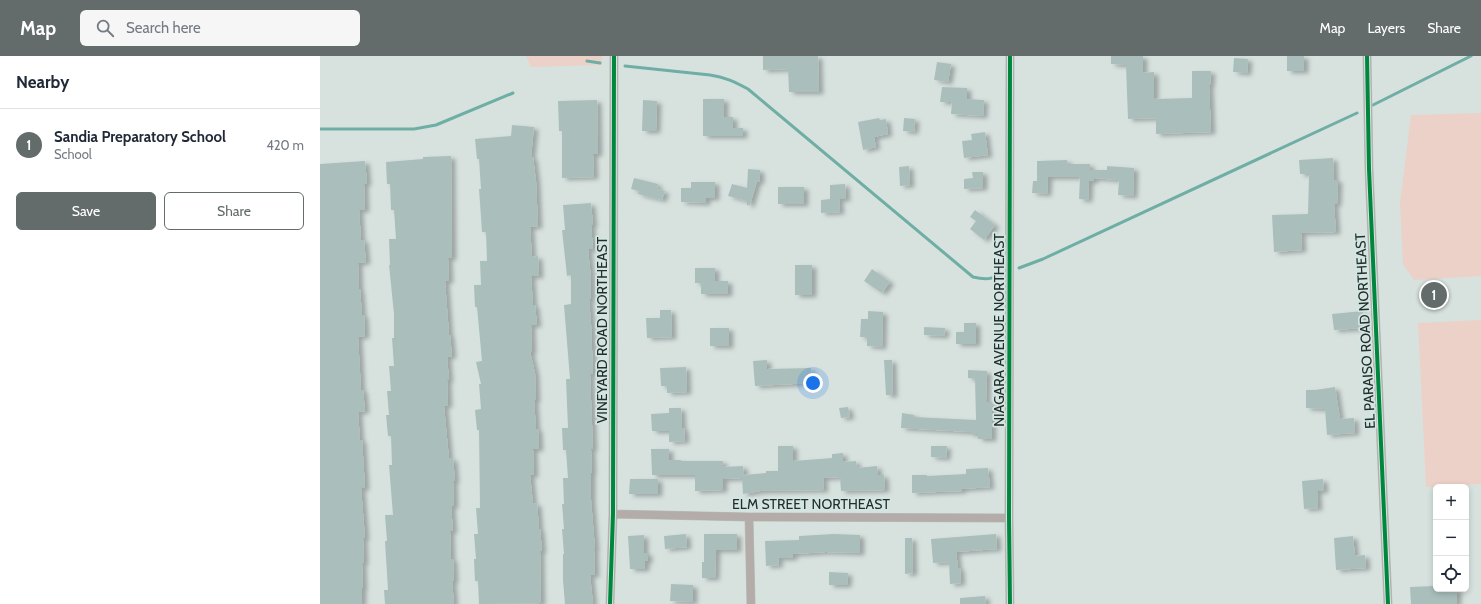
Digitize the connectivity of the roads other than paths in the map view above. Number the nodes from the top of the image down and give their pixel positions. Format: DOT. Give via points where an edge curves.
graph roads {
  1 [pos="614,56"];
  2 [pos="1010,56"];
  3 [pos="1367,56"];
  4 [pos="613,514"];
  5 [pos="749,517"];
  6 [pos="1009,518"];
  7 [pos="610,604"];
  8 [pos="751,604"];
  9 [pos="1010,604"];
  10 [pos="1388,604"];
  1 -- 4 [label="street, VINEYARD ROAD NORTHEAST"];
  2 -- 6 [label="street, NIAGARA AVENUE NORTHEAST"];
  3 -- 10 [label="street, EL PARAISO ROAD NORTHEAST" via="1369,169"];
  4 -- 5 [label="street, ELM STREET NORTHEAST"];
  4 -- 7 [label="street, VINEYARD ROAD NORTHEAST"];
  5 -- 6 [label="street, ELM STREET NORTHEAST"];
  5 -- 8 [label="street"];
  6 -- 9 [label="street, NIAGARA AVENUE NORTHEAST"];
}
